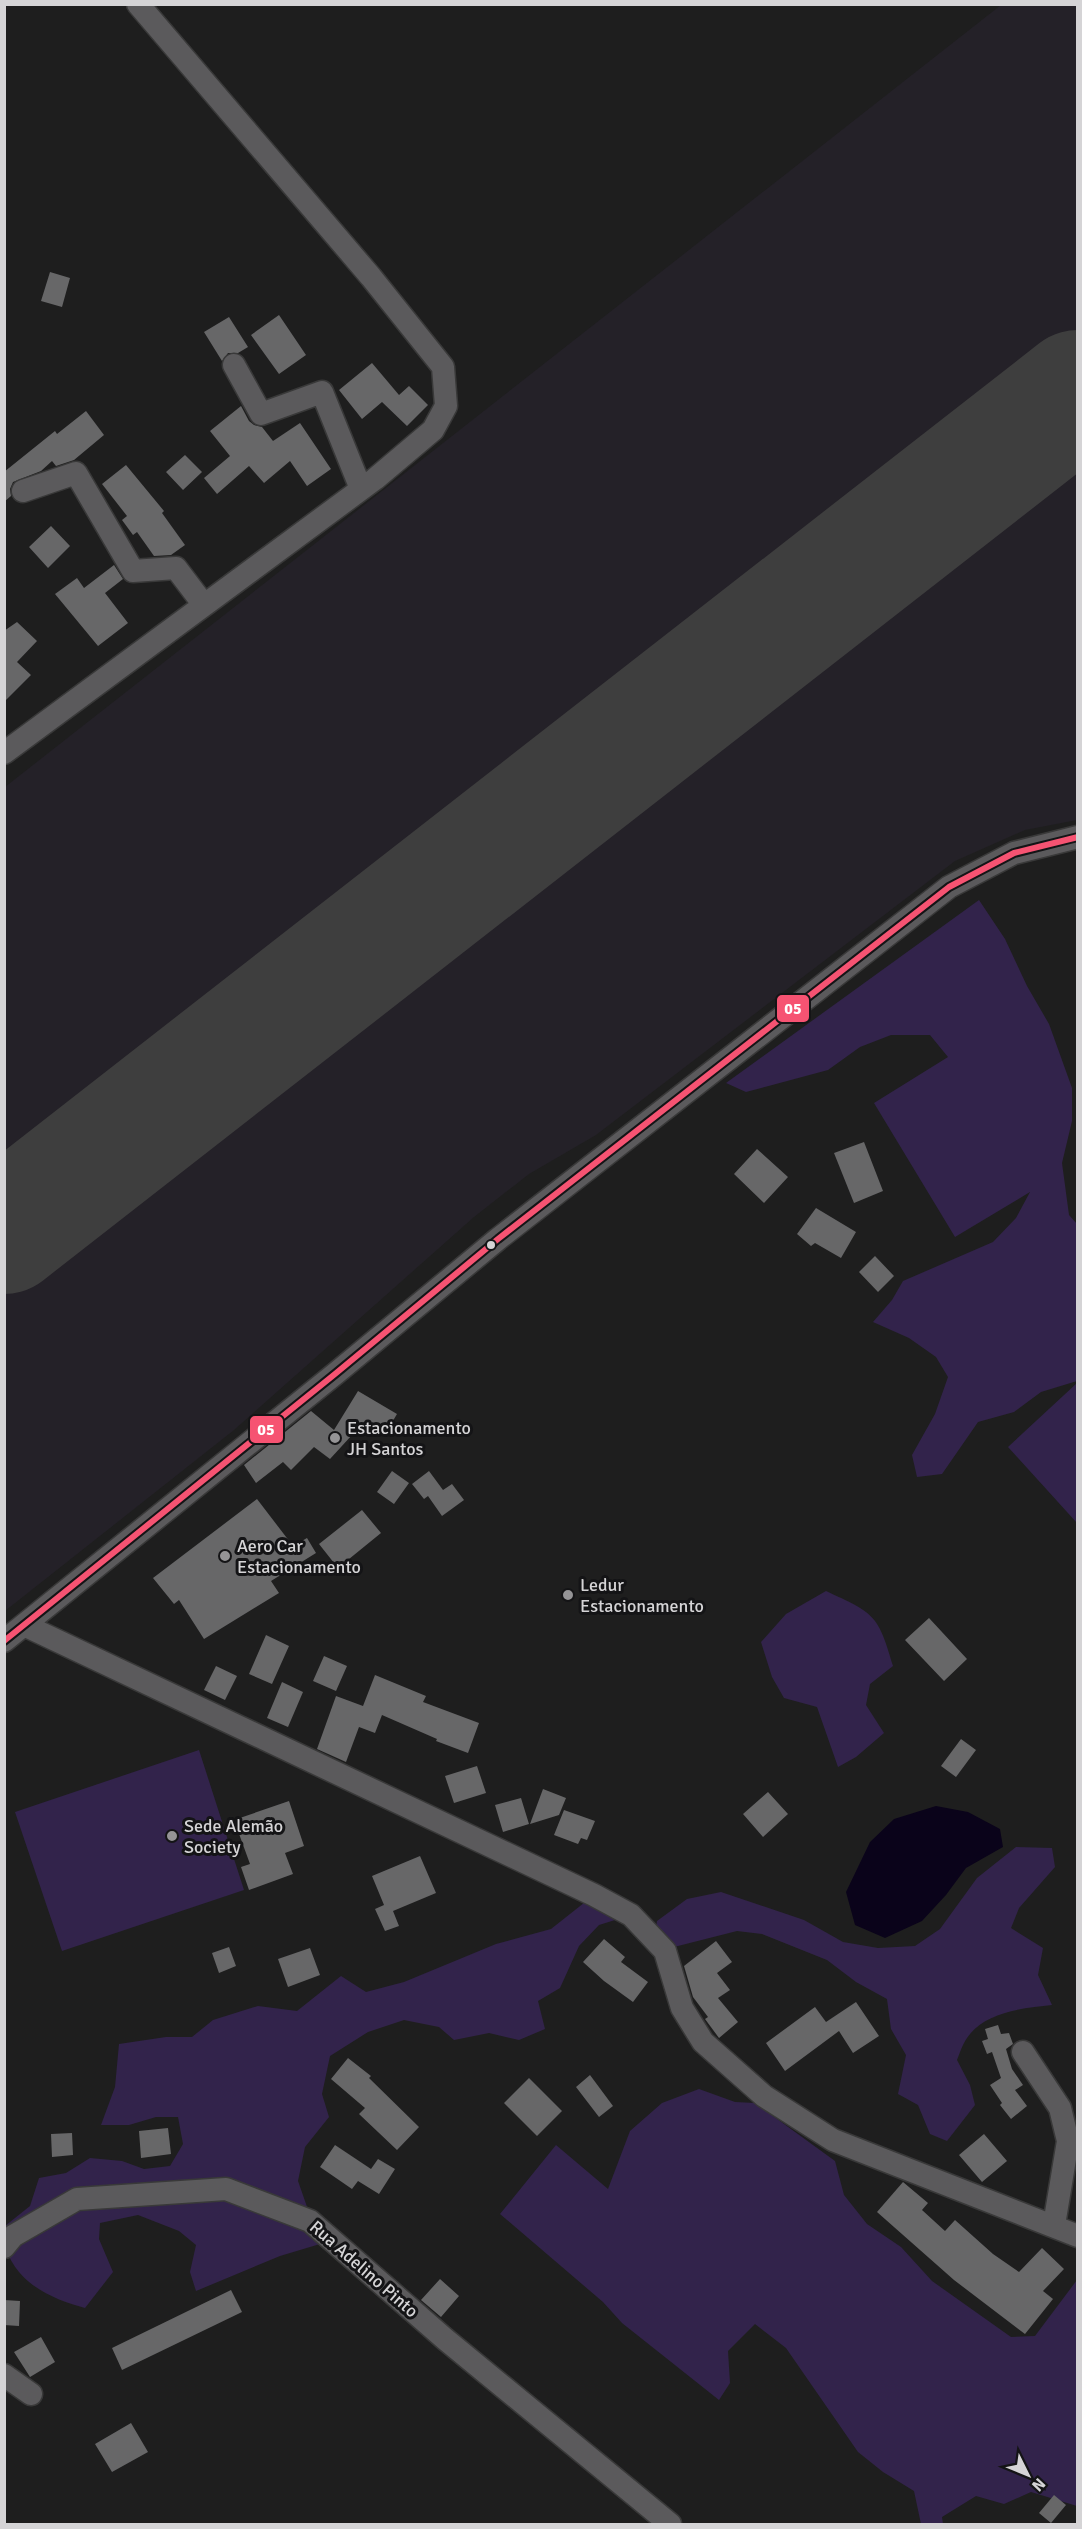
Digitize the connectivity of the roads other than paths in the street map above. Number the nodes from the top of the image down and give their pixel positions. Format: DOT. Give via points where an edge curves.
graph roads {
  1 [pos="138,4"];
  2 [pos="234,366"];
  3 [pos="361,489"];
  4 [pos="23,491"];
  5 [pos="204,605"];
  6 [pos="4,753"];
  7 [pos="1077,837"];
  8 [pos="24,1625"];
  9 [pos="4,1641"];
  10 [pos="1023,2052"];
  11 [pos="1054,2225"];
  12 [pos="1077,2236"];
  13 [pos="4,2247"];
  14 [pos="4,2375"];
  15 [pos="31,2394"];
  16 [pos="670,2524"];
  1 -- 3 [label="street" via="443,367 446,406 433,430"];
  2 -- 3 [label="street" via="261,414 322,392"];
  3 -- 5 [label="street"];
  4 -- 5 [label="street" via="76,473 133,571 176,568"];
  5 -- 6 [label="street"];
  7 -- 8 [label="street" via="1014,853 950,887 498,1239"];
  8 -- 9 [label="street"];
  8 -- 11 [label="street" via="631,1915 665,1951 682,2008 703,2042 764,2096 833,2140"];
  10 -- 11 [label="street" via="1060,2108 1068,2141"];
  11 -- 12 [label="street"];
  13 -- 16 [label="street, Rua Adelino Pinto" via="13,2236 77,2199 226,2189 310,2221 445,2339"];
  14 -- 15 [label="street"];
}
